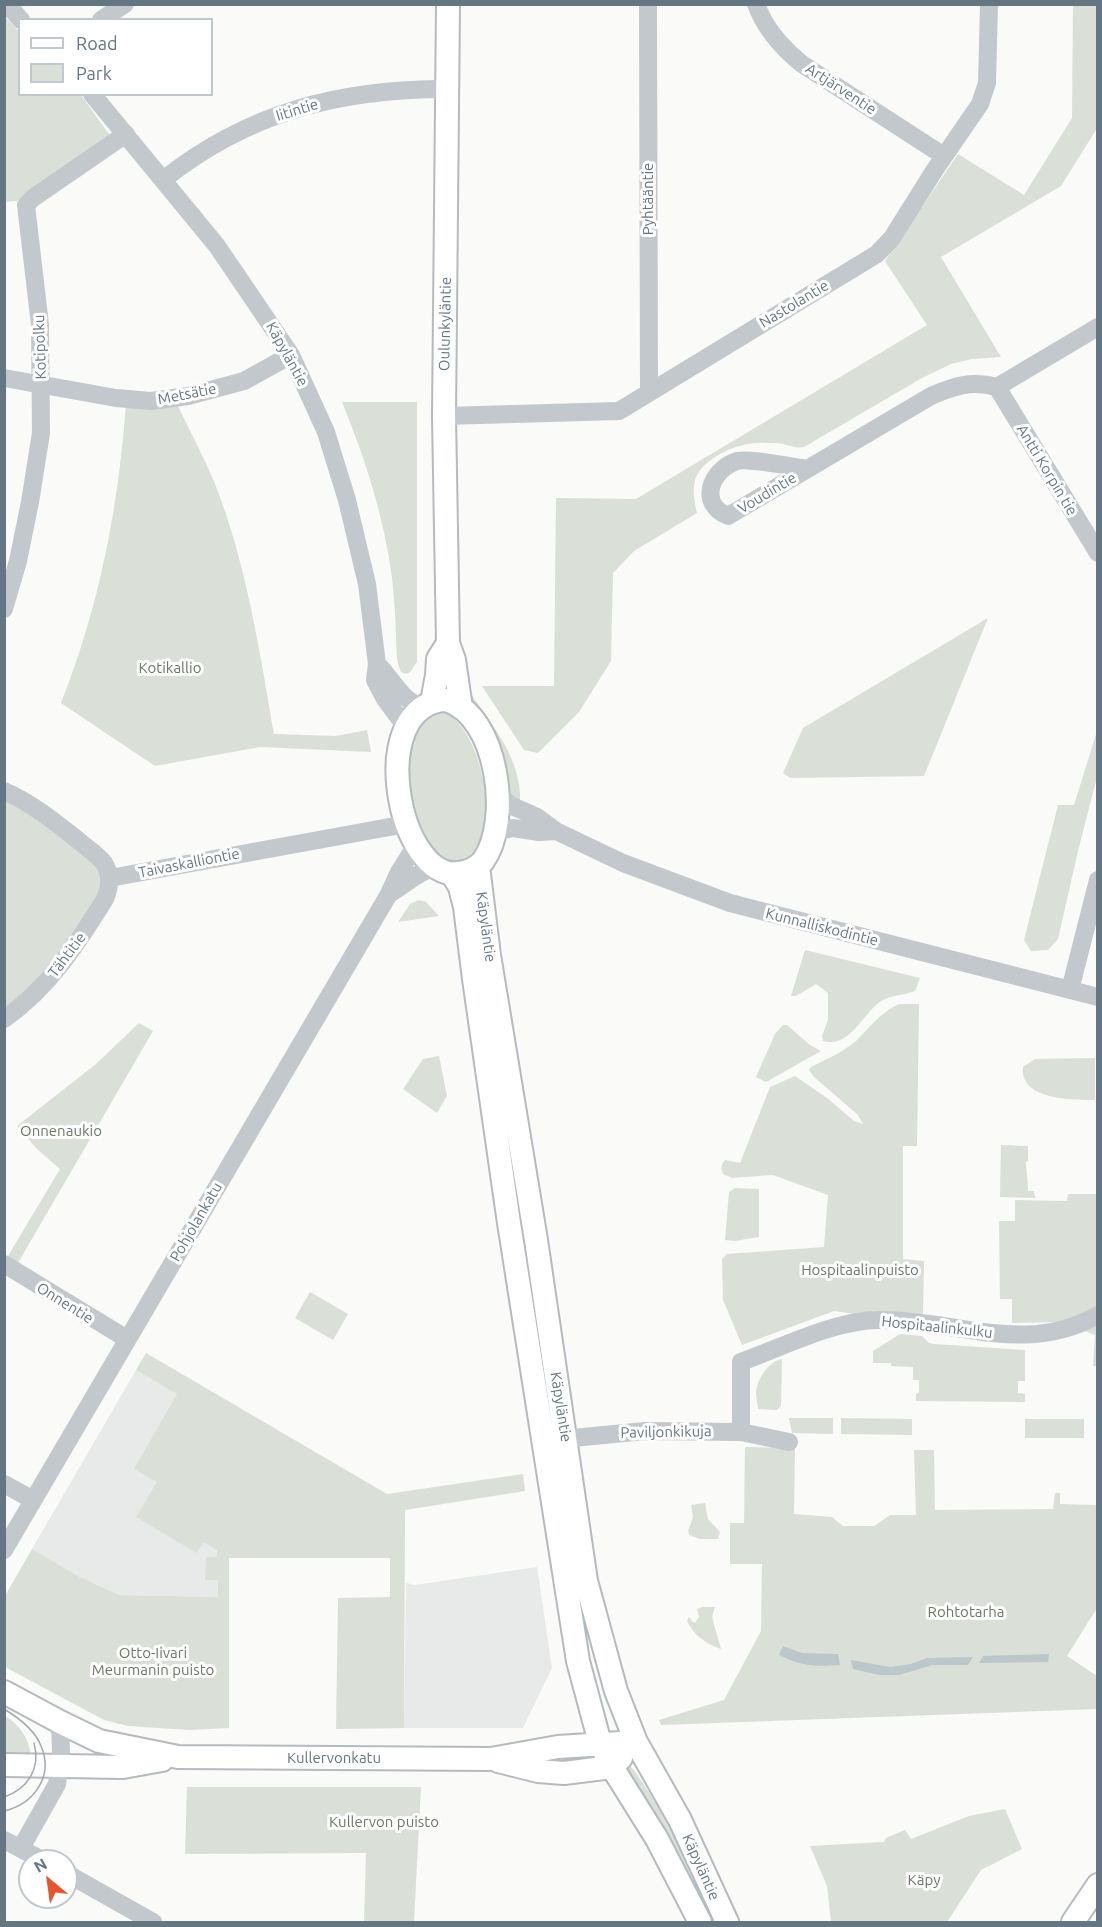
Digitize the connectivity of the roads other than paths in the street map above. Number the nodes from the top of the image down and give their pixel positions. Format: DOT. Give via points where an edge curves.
graph roads {
  1 [pos="7,4"];
  2 [pos="125,4"];
  3 [pos="448,4"];
  4 [pos="648,4"];
  5 [pos="756,4"];
  6 [pos="989,4"];
  7 [pos="19,18"];
  8 [pos="104,18"];
  9 [pos="447,89"];
  10 [pos="94,96"];
  11 [pos="126,134"];
  12 [pos="944,156"];
  13 [pos="162,180"];
  14 [pos="1098,327"];
  15 [pos="291,355"];
  16 [pos="4,378"];
  17 [pos="41,384"];
  18 [pos="997,387"];
  19 [pos="649,393"];
  20 [pos="444,416"];
  21 [pos="807,469"];
  22 [pos="1098,553"];
  23 [pos="4,609"];
  24 [pos="448,643"];
  25 [pos="377,664"];
  26 [pos="427,704"];
  27 [pos="461,708"];
  28 [pos="405,726"];
  29 [pos="4,791"];
  30 [pos="498,793"];
  31 [pos="406,824"];
  32 [pos="556,831"];
  33 [pos="495,832"];
  34 [pos="416,845"];
  35 [pos="478,866"];
  36 [pos="443,870"];
  37 [pos="110,878"];
  38 [pos="1098,880"];
  39 [pos="389,894"];
  40 [pos="1070,990"];
  41 [pos="1098,997"];
  42 [pos="4,1019"];
  43 [pos="4,1264"];
  44 [pos="1098,1315"];
  45 [pos="127,1339"];
  46 [pos="741,1432"];
  47 [pos="566,1438"];
  48 [pos="542,1441"];
  49 [pos="789,1442"];
  50 [pos="4,1484"];
  51 [pos="33,1500"];
  52 [pos="4,1550"];
  53 [pos="4,1692"];
  54 [pos="60,1722"];
  55 [pos="636,1742"];
  56 [pos="600,1743"];
  57 [pos="178,1757"];
  58 [pos="491,1759"];
  59 [pos="4,1766"];
  60 [pos="60,1767"];
  61 [pos="612,1767"];
  62 [pos="4,1840"];
  63 [pos="21,1848"];
  64 [pos="78,1881"];
  65 [pos="1098,1885"];
  66 [pos="153,1923"];
  67 [pos="700,1923"];
  68 [pos="727,1923"];
  69 [pos="1073,1923"];
  1 -- 7 [label="street"];
  2 -- 8 [label="street"];
  3 -- 9 [label="main road, Oulunkyläntie"];
  4 -- 19 [label="street, Pyhtääntie"];
  5 -- 12 [label="street, Artjärventie" via="765,25 787,52"];
  6 -- 12 [label="street, Nastolantie" via="987,82 980,104"];
  9 -- 13 [label="street, Iitintie" via="368,93 302,107 226,137"];
  9 -- 20 [label="main road, Oulunkyläntie"];
  10 -- 11 [label="street, Käpyläntie"];
  11 -- 13 [label="street, Käpyläntie"];
  11 -- 17 [label="street, Kotipolku" via="26,205 40,325"];
  12 -- 19 [label="street, Nastolantie" via="892,238 877,254"];
  13 -- 15 [label="street, Käpyläntie" via="217,246"];
  14 -- 18 [label="street"];
  15 -- 17 [label="street, Metsätie" via="244,381 151,401"];
  15 -- 25 [label="street, Käpyläntie" via="326,432 348,500 367,584"];
  16 -- 17 [label="street, Metsätie"];
  17 -- 23 [label="street, Kotipolku" via="41,433 30,502"];
  18 -- 21 [label="street, Voudintie" via="982,382 931,396"];
  18 -- 22 [label="street, Antti Korpin tie"];
  19 -- 20 [label="street, Nastolantie" via="609,413"];
  20 -- 24 [label="main road, Oulunkyläntie"];
  21 -- 21 [label="street, Voudintie" via="738,461 720,471 712,481 710,493 720,513 728,516"];
  24 -- 26 [label="main road, Oulunkyläntie" via="438,658 438,675"];
  24 -- 27 [label="main road, Oulunkyläntie"];
  25 -- 26 [label="street" via="405,698"];
  25 -- 28 [label="street, Käpyläntie" via="375,680"];
  26 -- 27 [label="main road" via="446,700"];
  26 -- 28 [label="main road"];
  27 -- 30 [label="main road" via="483,738"];
  28 -- 31 [label="main road" via="397,762"];
  29 -- 37 [label="street" via="54,821 92,852 104,863"];
  30 -- 32 [label="street, Kunnalliskodintie" via="510,805"];
  30 -- 33 [label="main road"];
  31 -- 34 [label="main road"];
  31 -- 37 [label="street, Taivaskalliontie"];
  32 -- 33 [label="street, Kunnalliskodintie" via="513,828"];
  32 -- 40 [label="street, Kunnalliskodintie" via="623,863 730,903"];
  33 -- 35 [label="main road"];
  34 -- 36 [label="main road" via="423,856"];
  34 -- 39 [label="street, Pohjolankatu"];
  35 -- 36 [label="main road" via="469,871"];
  35 -- 47 [label="main road, Käpyläntie"];
  36 -- 39 [label="street, Pohjolankatu" via="425,870"];
  36 -- 48 [label="main road, Käpyläntie" via="460,887 465,907"];
  37 -- 42 [label="street, Tähtitie" via="105,899 61,966"];
  38 -- 40 [label="street"];
  39 -- 45 [label="street, Pohjolankatu"];
  40 -- 41 [label="street, Kunnalliskodintie"];
  43 -- 45 [label="street, Onnentie"];
  44 -- 46 [label="street, Hospitaalinkulku" via="1042,1335 881,1320 842,1325 741,1362"];
  45 -- 51 [label="street, Pohjolankatu"];
  46 -- 47 [label="street, Paviljonkikuja" via="645,1431"];
  46 -- 49 [label="street, Paviljonkikuja"];
  47 -- 48 [label="street, Paviljonkikuja"];
  47 -- 55 [label="main road, Käpyläntie" via="586,1581 616,1691"];
  48 -- 56 [label="main road, Käpyläntie" via="578,1661"];
  50 -- 51 [label="street"];
  51 -- 52 [label="street, Pohjolankatu"];
  53 -- 54 [label="main road, Kullervonkatu"];
  54 -- 57 [label="main road, Kullervonkatu" via="99,1741"];
  54 -- 60 [label="street"];
  55 -- 56 [label="main road, Kullervonkatu"];
  55 -- 61 [label="main road"];
  55 -- 68 [label="main road, Käpyläntie" via="680,1820"];
  56 -- 58 [label="main road, Kullervonkatu"];
  56 -- 61 [label="main road, Käpyläntie"];
  57 -- 58 [label="main road, Kullervonkatu"];
  57 -- 60 [label="main road, Kullervonkatu" via="123,1767"];
  58 -- 61 [label="main road, Kullervonkatu" via="564,1773"];
  59 -- 60 [label="main road, Kullervonkatu"];
  60 -- 63 [label="street" via="54,1792"];
  61 -- 67 [label="main road, Käpyläntie" via="657,1839"];
  62 -- 63 [label="street"];
  64 -- 66 [label="street"];
  65 -- 69 [label="main road"];
}
